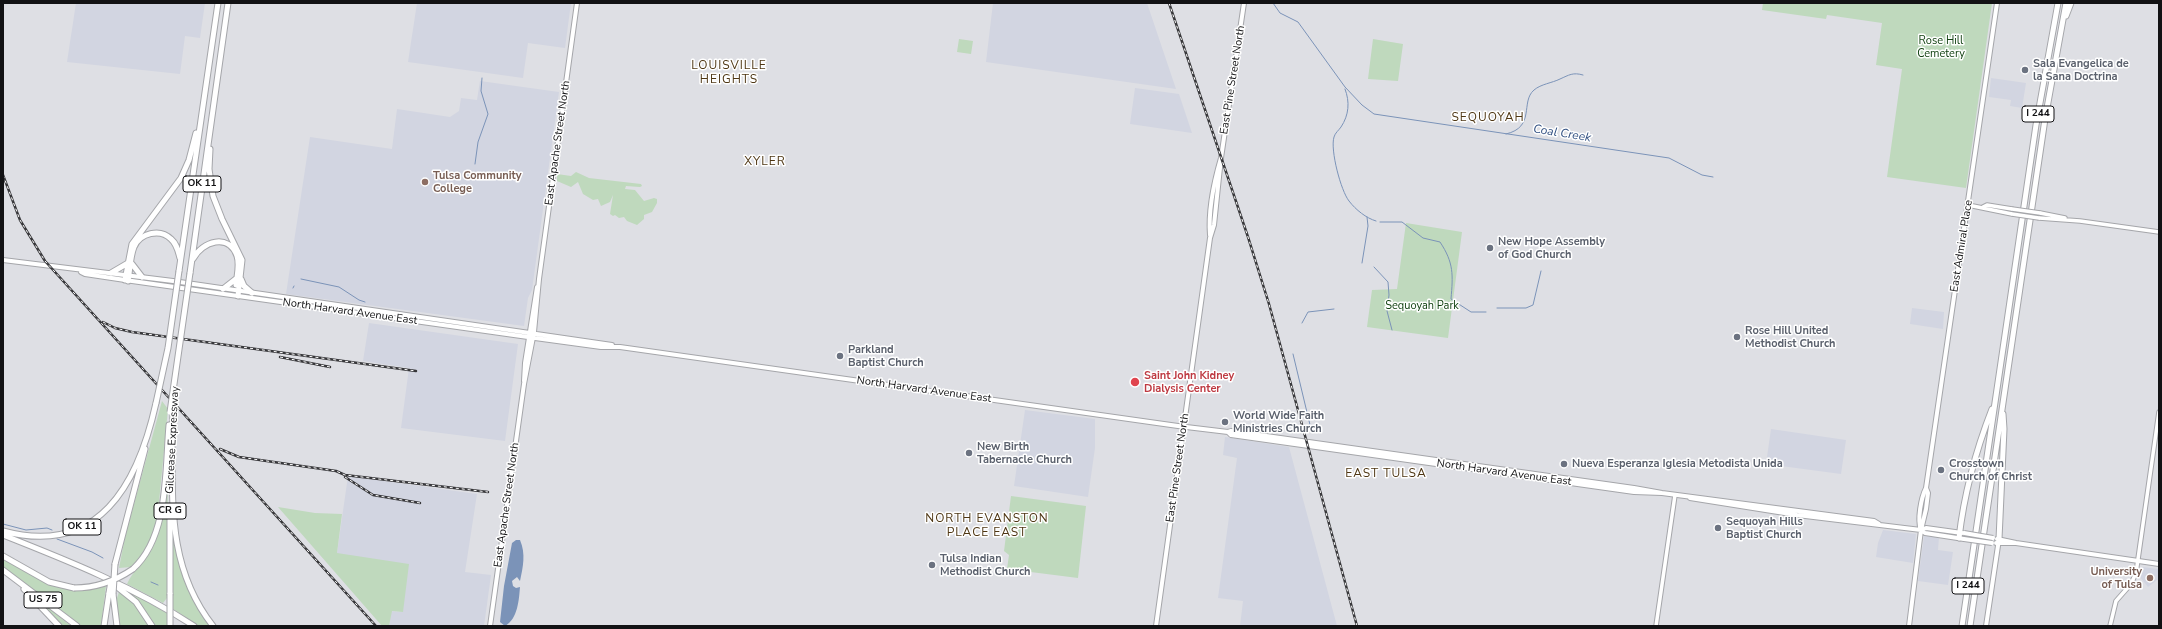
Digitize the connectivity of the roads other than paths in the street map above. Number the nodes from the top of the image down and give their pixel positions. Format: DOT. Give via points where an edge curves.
graph roads {
  1 [pos="218,3"];
  2 [pos="228,3"];
  3 [pos="577,3"];
  4 [pos="1244,3"];
  5 [pos="1997,3"];
  6 [pos="2054,3"];
  7 [pos="2058,3"];
  8 [pos="2066,3"];
  9 [pos="2071,3"];
  10 [pos="2055,21"];
  11 [pos="2061,28"];
  12 [pos="214,104"];
  13 [pos="202,112"];
  14 [pos="1968,205"];
  15 [pos="1983,207"];
  16 [pos="2070,220"];
  17 [pos="2159,232"];
  18 [pos="3,260"];
  19 [pos="181,261"];
  20 [pos="129,263"];
  21 [pos="191,263"];
  22 [pos="81,272"];
  23 [pos="112,273"];
  24 [pos="142,277"];
  25 [pos="127,278"];
  26 [pos="239,278"];
  27 [pos="222,289"];
  28 [pos="237,293"];
  29 [pos="252,293"];
  30 [pos="368,309"];
  31 [pos="368,314"];
  32 [pos="463,322"];
  33 [pos="463,328"];
  34 [pos="532,332"];
  35 [pos="462,334"];
  36 [pos="531,338"];
  37 [pos="620,347"];
  38 [pos="176,374"];
  39 [pos="1995,401"];
  40 [pos="2002,404"];
  41 [pos="2159,412"];
  42 [pos="172,414"];
  43 [pos="1184,426"];
  44 [pos="172,428"];
  45 [pos="150,429"];
  46 [pos="1675,495"];
  47 [pos="1921,530"];
  48 [pos="3,532"];
  49 [pos="3,535"];
  50 [pos="1962,536"];
  51 [pos="1995,541"];
  52 [pos="3,556"];
  53 [pos="2138,561"];
  54 [pos="115,564"];
  55 [pos="2159,564"];
  56 [pos="3,570"];
  57 [pos="100,574"];
  58 [pos="9,575"];
  59 [pos="170,625"];
  60 [pos="58,626"];
  61 [pos="77,626"];
  62 [pos="104,626"];
  63 [pos="117,626"];
  64 [pos="152,626"];
  65 [pos="194,626"];
  66 [pos="213,626"];
  67 [pos="490,626"];
  68 [pos="1156,626"];
  69 [pos="1656,626"];
  70 [pos="1909,626"];
  71 [pos="1962,626"];
  72 [pos="1970,626"];
  73 [pos="1986,626"];
  74 [pos="2110,626"];
  1 -- 13 [label="highway, OK 11"];
  2 -- 12 [label="highway, OK 11"];
  3 -- 34 [label="main road, East Apache Street North"];
  4 -- 43 [label="main road, East Pine Street North"];
  5 -- 14 [label="main road, East Admiral Place"];
  6 -- 10 [label="highway"];
  7 -- 10 [label="highway, I 244"];
  8 -- 11 [label="highway, I 244"];
  9 -- 11 [label="highway"];
  10 -- 39 [label="highway, I 244" via="2035,132"];
  11 -- 40 [label="highway, I 244"];
  12 -- 21 [label="highway, OK 11"];
  12 -- 26 [label="highway" via="210,182 218,210 241,256"];
  13 -- 19 [label="highway, OK 11"];
  13 -- 20 [label="highway" via="189,160 181,178 132,244"];
  14 -- 15 [label="street"];
  14 -- 47 [label="main road, East Admiral Place" via="1926,488 1923,494 1919,525"];
  15 -- 16 [label="street, bridge" via="2012,214"];
  15 -- 16 [label="street, bridge" via="2040,213"];
  16 -- 17 [label="street"];
  18 -- 22 [label="main road, North Harvard Avenue East"];
  19 -- 20 [label="highway" via="172,240 156,233 137,242"];
  19 -- 45 [label="highway, OK 11, bridge" via="168,348"];
  20 -- 23 [label="highway"];
  20 -- 24 [label="highway"];
  20 -- 25 [label="highway"];
  21 -- 26 [label="highway" via="204,245 213,242 223,243 236,254"];
  21 -- 38 [label="highway, OK 11, bridge"];
  22 -- 23 [label="main road, North Harvard Avenue East"];
  22 -- 25 [label="main road, North Harvard Avenue East"];
  23 -- 25 [label="main road, North Harvard Avenue East"];
  24 -- 25 [label="main road, North Harvard Avenue East"];
  24 -- 27 [label="main road, North Harvard Avenue East"];
  25 -- 28 [label="main road, North Harvard Avenue East"];
  26 -- 27 [label="highway"];
  26 -- 28 [label="highway"];
  26 -- 29 [label="highway"];
  27 -- 28 [label="main road, North Harvard Avenue East"];
  28 -- 29 [label="main road, North Harvard Avenue East"];
  28 -- 31 [label="main road, North Harvard Avenue East"];
  29 -- 30 [label="main road, North Harvard Avenue East"];
  30 -- 31 [label="main road"];
  30 -- 32 [label="main road, North Harvard Avenue East"];
  31 -- 33 [label="main road, North Harvard Avenue East"];
  32 -- 33 [label="main road"];
  32 -- 34 [label="main road, North Harvard Avenue East"];
  33 -- 35 [label="main road"];
  33 -- 36 [label="main road, North Harvard Avenue East"];
  34 -- 36 [label="main road, East Apache Street North"];
  34 -- 37 [label="main road, North Harvard Avenue East"];
  36 -- 37 [label="main road, North Harvard Avenue East"];
  36 -- 67 [label="main road, East Apache Street North"];
  37 -- 43 [label="main road, North Harvard Avenue East"];
  38 -- 42 [label="highway, Gilcrease Expressway / CR G, bridge"];
  39 -- 50 [label="highway" via="1983,431 1966,495"];
  39 -- 71 [label="highway, I 244"];
  40 -- 51 [label="highway" via="2004,429"];
  40 -- 72 [label="highway, I 244"];
  41 -- 53 [label="street"];
  42 -- 44 [label="highway, Gilcrease Expressway / CR G"];
  42 -- 52 [label="highway, bridge" via="159,524 147,552 133,569 107,584 74,588 49,582"];
  43 -- 46 [label="main road, North Harvard Avenue East"];
  43 -- 68 [label="main road, East Pine Street North"];
  44 -- 59 [label="highway, Gilcrease Expressway / CR G, bridge"];
  44 -- 66 [label="highway" via="173,516 177,551 192,594"];
  45 -- 48 [label="highway, OK 11" via="126,487 109,508 95,519 78,529 54,536 26,536"];
  45 -- 54 [label="highway"];
  46 -- 47 [label="main road, North Harvard Avenue East" via="1776,512"];
  46 -- 69 [label="street"];
  47 -- 50 [label="main road, North Harvard Avenue East" via="1926,528"];
  47 -- 70 [label="main road"];
  49 -- 57 [label="highway"];
  50 -- 51 [label="main road, North Harvard Avenue East, bridge"];
  51 -- 53 [label="main road, North Harvard Avenue East"];
  51 -- 73 [label="main road"];
  53 -- 55 [label="main road, North Harvard Avenue East"];
  53 -- 74 [label="street" via="2134,580 2116,601"];
  54 -- 62 [label="highway, bridge"];
  54 -- 63 [label="highway, bridge" via="113,601"];
  56 -- 58 [label="highway, US 75"];
  57 -- 64 [label="highway" via="136,602"];
  57 -- 65 [label="highway" via="139,593"];
  58 -- 60 [label="highway"];
  58 -- 61 [label="highway, US 75"];
}
